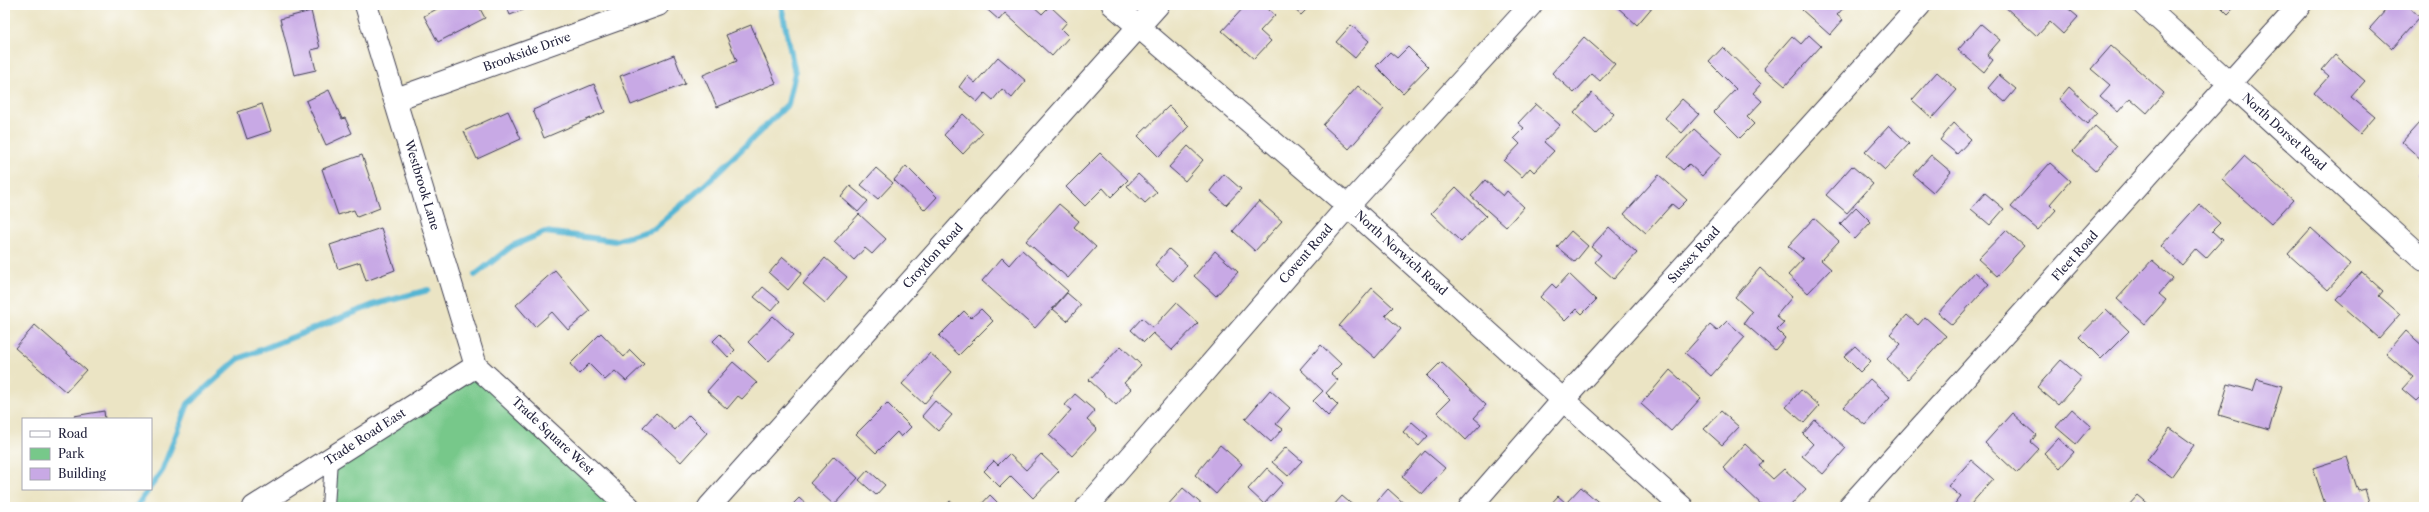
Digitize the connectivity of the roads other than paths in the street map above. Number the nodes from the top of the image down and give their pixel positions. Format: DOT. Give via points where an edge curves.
graph roads {
  1 [pos="366,5"];
  2 [pos="658,5"];
  3 [pos="1113,5"];
  4 [pos="1158,5"];
  5 [pos="1531,5"];
  6 [pos="1920,5"];
  7 [pos="2144,5"];
  8 [pos="2300,5"];
  9 [pos="1138,27"];
  10 [pos="2230,83"];
  11 [pos="396,99"];
  12 [pos="1348,206"];
  13 [pos="2424,260"];
  14 [pos="476,366"];
  15 [pos="1564,399"];
  16 [pos="331,459"];
  17 [pos="254,507"];
  18 [pos="328,507"];
  19 [pos="629,507"];
  20 [pos="709,507"];
  21 [pos="1087,507"];
  22 [pos="1470,507"];
  23 [pos="1682,507"];
  24 [pos="1849,507"];
  1 -- 11 [label="street, Westbrook Lane"];
  2 -- 11 [label="street, Brookside Drive"];
  3 -- 9 [label="street, North Norwich Road"];
  4 -- 9 [label="street, Croydon Road"];
  5 -- 12 [label="street, Covent Road"];
  6 -- 15 [label="street, Sussex Road"];
  7 -- 10 [label="street, North Dorset Road"];
  8 -- 10 [label="street, Fleet Road"];
  9 -- 12 [label="street, North Norwich Road"];
  9 -- 20 [label="street, Croydon Road"];
  10 -- 13 [label="street, North Dorset Road"];
  10 -- 24 [label="street, Fleet Road"];
  11 -- 14 [label="street, Westbrook Lane"];
  12 -- 15 [label="street, North Norwich Road"];
  12 -- 21 [label="street, Covent Road"];
  14 -- 16 [label="street, Trade Road East"];
  14 -- 19 [label="street, Trade Square West"];
  15 -- 22 [label="street, Sussex Road"];
  15 -- 23 [label="street, North Norwich Road"];
  16 -- 17 [label="street, Trade Road East"];
  16 -- 18 [label="lane"];
}
